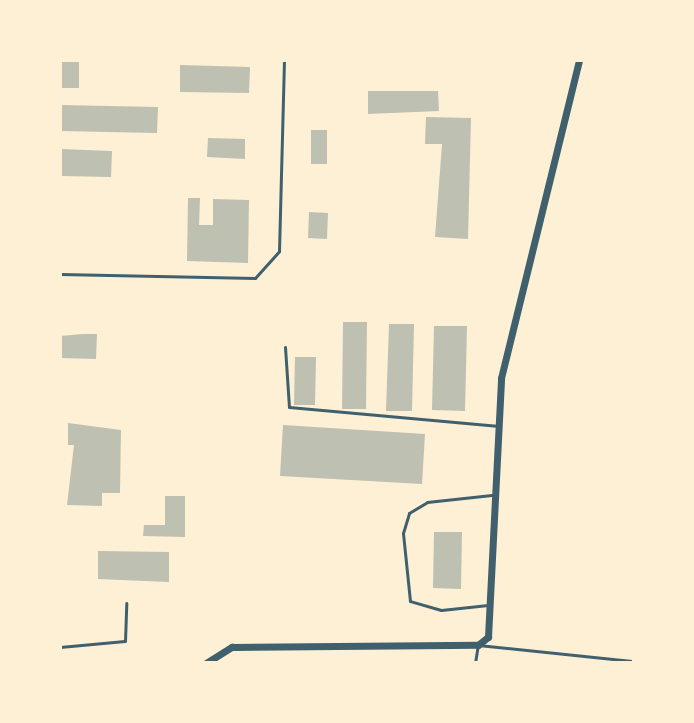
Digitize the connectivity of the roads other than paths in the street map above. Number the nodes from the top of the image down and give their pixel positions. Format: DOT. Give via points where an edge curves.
graph roads {
  1 [pos="284,60"];
  2 [pos="579,60"];
  3 [pos="60,274"];
  4 [pos="285,347"];
  5 [pos="496,426"];
  6 [pos="492,495"];
  7 [pos="126,603"];
  8 [pos="490,605"];
  9 [pos="478,645"];
  10 [pos="60,647"];
  11 [pos="634,661"];
  12 [pos="206,663"];
  13 [pos="475,663"];
  1 -- 3 [label="lane" via="279,251 255,278"];
  2 -- 5 [label="street" via="510,318"];
  4 -- 5 [label="lane" via="289,407"];
  5 -- 6 [label="street"];
  6 -- 8 [label="street"];
  6 -- 8 [label="lane" via="427,502 409,513 403,533 410,601 441,610"];
  7 -- 10 [label="lane" via="125,641"];
  8 -- 9 [label="street" via="488,637"];
  9 -- 11 [label="lane"];
  9 -- 12 [label="street" via="232,647"];
  9 -- 13 [label="lane"];
}
